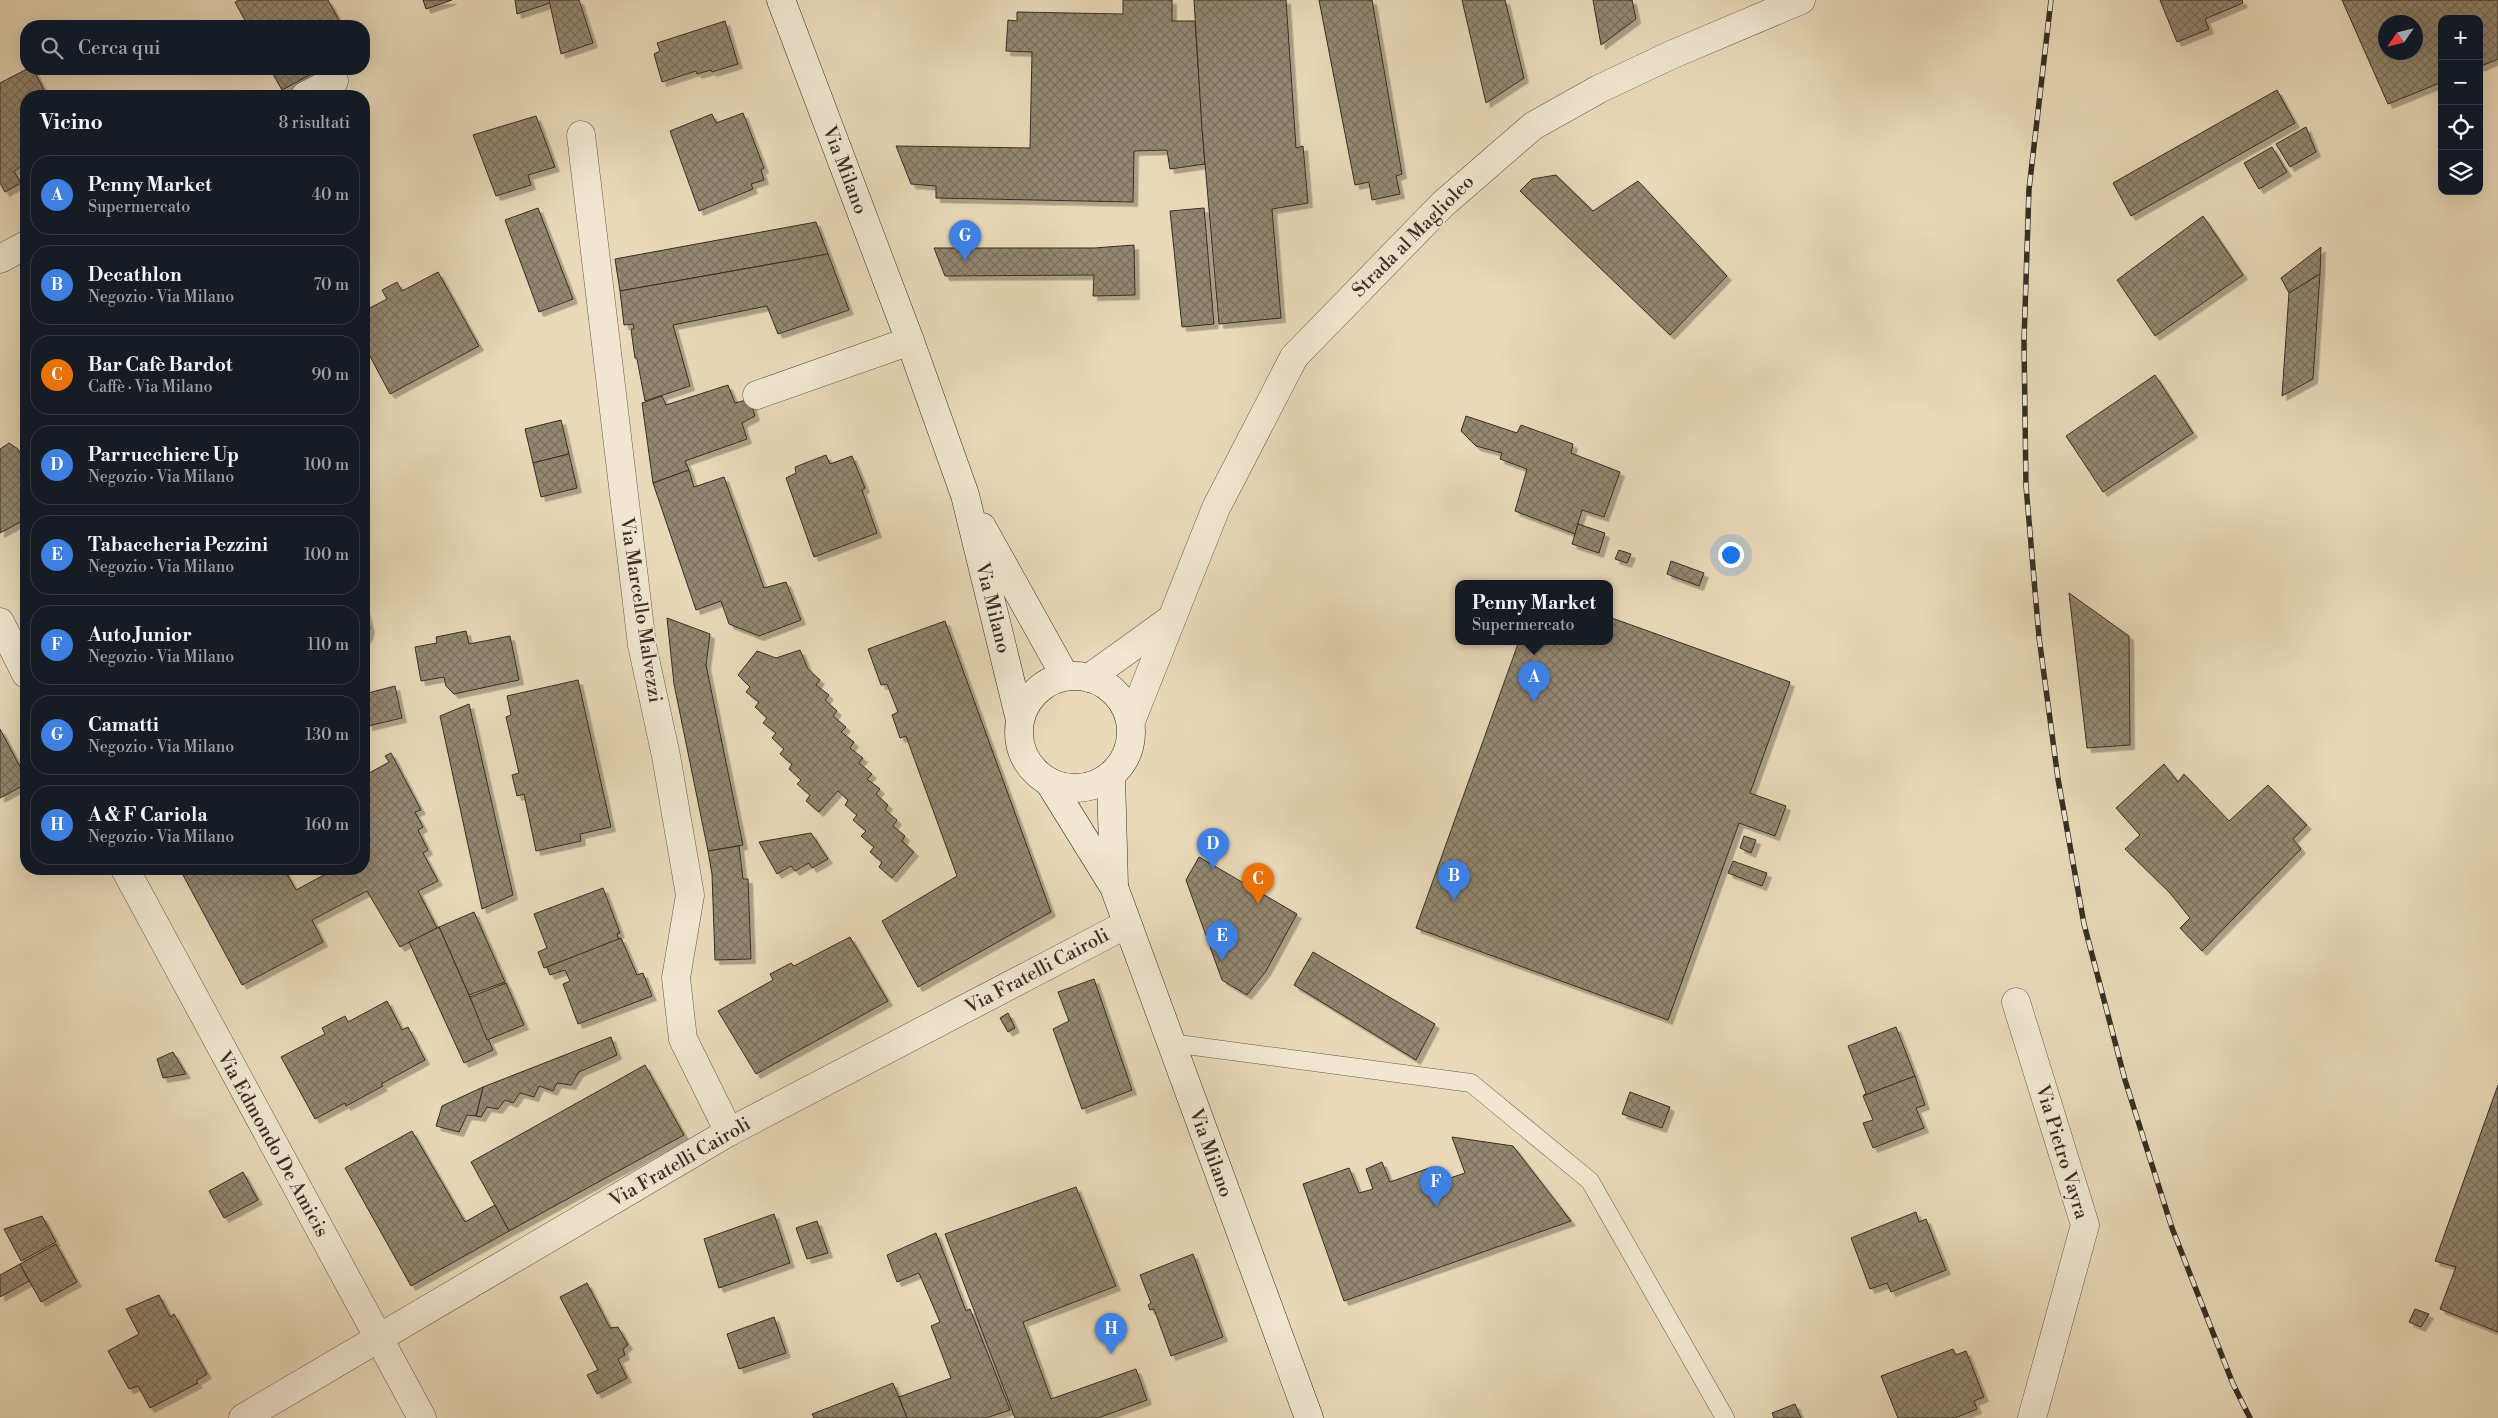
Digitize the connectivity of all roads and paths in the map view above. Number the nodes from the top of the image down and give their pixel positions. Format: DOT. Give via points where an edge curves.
graph roads {
  1 [pos="781,0"];
  2 [pos="1801,0"];
  3 [pos="334,81"];
  4 [pos="317,90"];
  5 [pos="581,135"];
  6 [pos="20,248"];
  7 [pos="0,259"];
  8 [pos="910,341"];
  9 [pos="757,395"];
  10 [pos="965,495"];
  11 [pos="1171,619"];
  12 [pos="0,622"];
  13 [pos="20,662"];
  14 [pos="1077,677"];
  15 [pos="1020,720"];
  16 [pos="1131,721"];
  17 [pos="1111,776"];
  18 [pos="1049,782"];
  19 [pos="128,875"];
  20 [pos="1114,887"];
  21 [pos="1127,924"];
  22 [pos="2016,1002"];
  23 [pos="1171,1043"];
  24 [pos="729,1132"];
  25 [pos="380,1339"];
  26 [pos="243,1418"];
  27 [pos="422,1418"];
  28 [pos="1309,1418"];
  29 [pos="1725,1418"];
  30 [pos="2032,1418"];
  1 -- 8 [label="street, Via Milano"];
  2 -- 11 [label="street, Strada al Maglioleo" via="1599,88 1542,121 1443,204 1294,357 1216,508"];
  3 -- 4 [label="street"];
  5 -- 24 [label="street, Via Marcello Malvezzi" via="642,645 690,895 676,978 683,1039"];
  6 -- 7 [label="street"];
  8 -- 9 [label="street"];
  8 -- 10 [label="street, Via Milano"];
  10 -- 14 [label="street, Via Milano"];
  10 -- 15 [label="street, Via Milano"];
  11 -- 14 [label="street"];
  11 -- 16 [label="street, Strada al Maglioleo"];
  12 -- 13 [label="street"];
  14 -- 15 [label="street" via="1049,682 1026,704"];
  14 -- 16 [label="street" via="1104,684 1116,693 1126,706"];
  15 -- 18 [label="street" via="1019,738 1024,756 1034,771"];
  16 -- 17 [label="street" via="1129,750"];
  17 -- 18 [label="street" via="1096,785 1081,788 1064,788"];
  17 -- 20 [label="street, Via Milano"];
  18 -- 20 [label="street, Via Milano"];
  19 -- 25 [label="street, Via Edmondo De Amicis"];
  20 -- 21 [label="street, Via Milano"];
  21 -- 23 [label="street, Via Milano"];
  21 -- 24 [label="street, Via Fratelli Cairoli"];
  22 -- 30 [label="street, Via Pietro Vayra" via="2085,1225"];
  23 -- 28 [label="street, Via Milano"];
  23 -- 29 [label="lane" via="1471,1083 1590,1181"];
  24 -- 25 [label="street, Via Fratelli Cairoli"];
  25 -- 26 [label="street, Via Fratelli Cairoli"];
  25 -- 27 [label="street, Via Edmondo De Amicis"];
}
